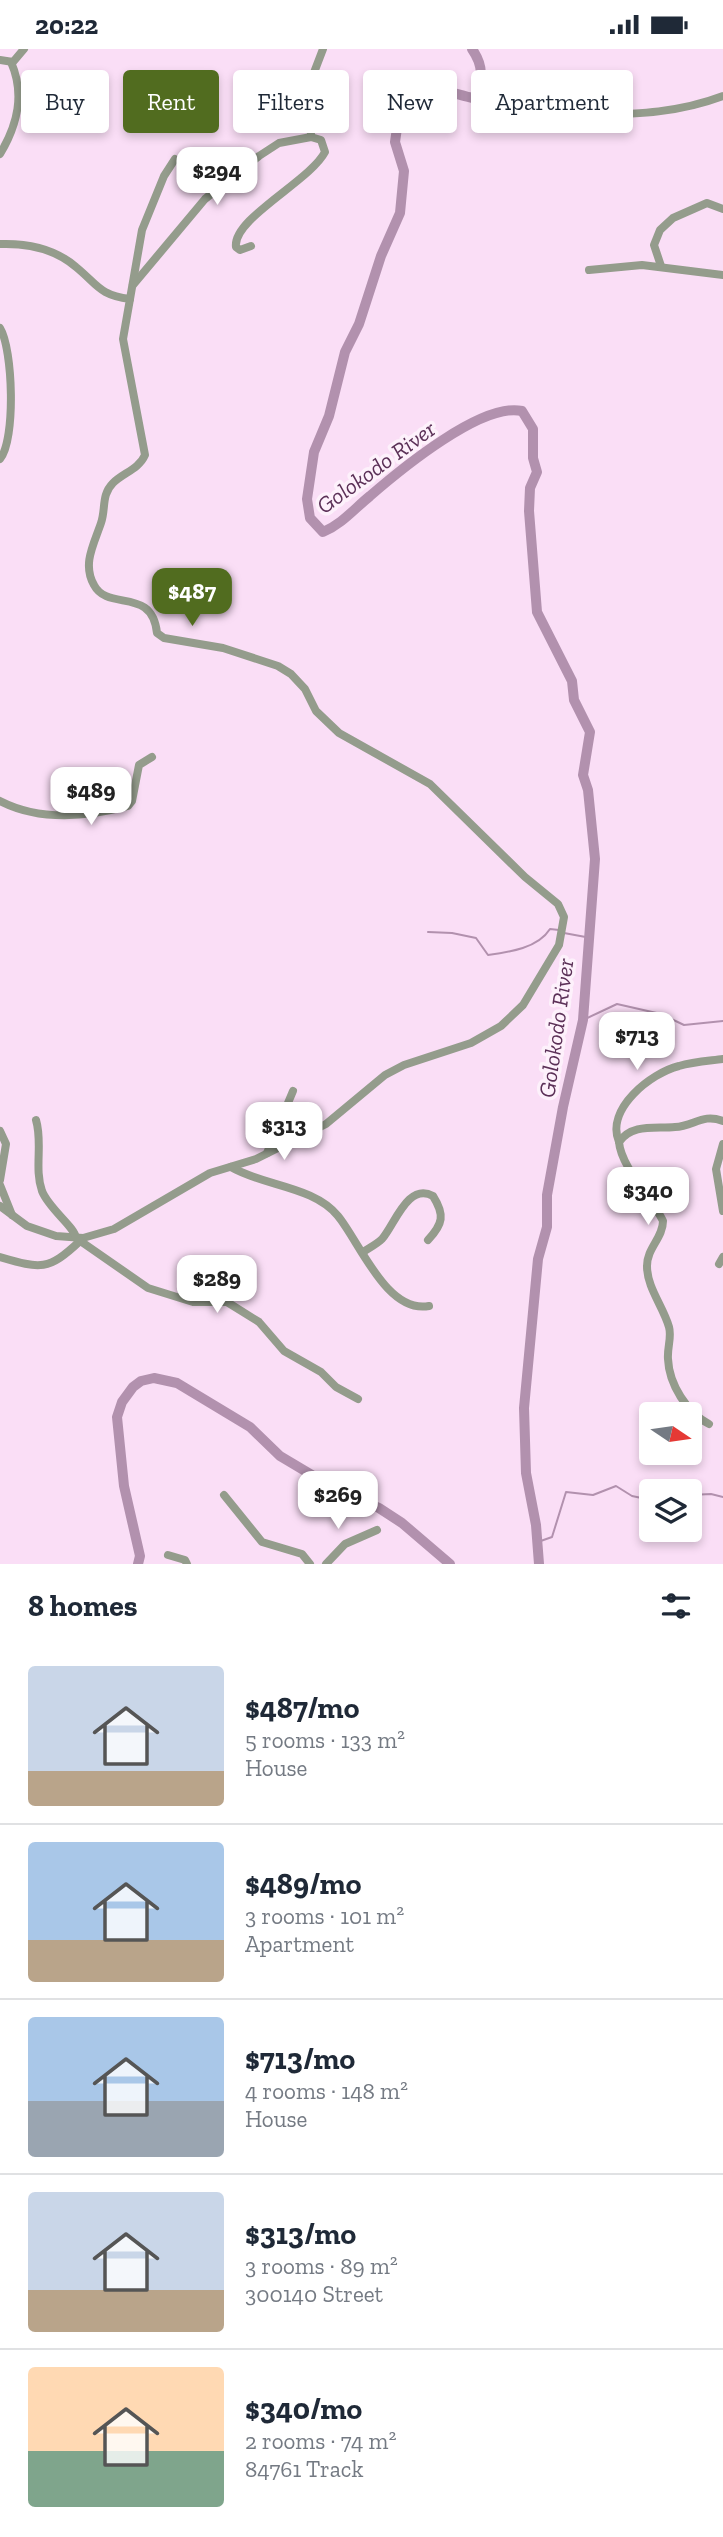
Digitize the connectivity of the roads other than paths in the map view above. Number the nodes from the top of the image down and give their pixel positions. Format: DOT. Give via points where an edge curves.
graph roads {
  1 [pos="24,49"];
  2 [pos="323,49"];
  3 [pos="0,60"];
  4 [pos="11,62"];
  5 [pos="723,96"];
  6 [pos="633,116"];
  7 [pos="311,137"];
  8 [pos="0,154"];
  9 [pos="175,159"];
  10 [pos="723,209"];
  11 [pos="0,244"];
  12 [pos="251,246"];
  13 [pos="661,266"];
  14 [pos="589,270"];
  15 [pos="723,275"];
  16 [pos="133,285"];
  17 [pos="130,299"];
  18 [pos="0,328"];
  19 [pos="0,459"];
  20 [pos="152,757"];
  21 [pos="0,801"];
  22 [pos="723,1059"];
  23 [pos="293,1091"];
  24 [pos="36,1119"];
  25 [pos="723,1121"];
  26 [pos="0,1131"];
  27 [pos="619,1142"];
  28 [pos="723,1144"];
  29 [pos="267,1153"];
  30 [pos="232,1167"];
  31 [pos="0,1182"];
  32 [pos="0,1206"];
  33 [pos="723,1211"];
  34 [pos="12,1216"];
  35 [pos="78,1240"];
  36 [pos="428,1240"];
  37 [pos="363,1252"];
  38 [pos="0,1257"];
  39 [pos="429,1306"];
  40 [pos="358,1399"];
  41 [pos="709,1424"];
  42 [pos="224,1496"];
  43 [pos="377,1530"];
  44 [pos="168,1555"];
  45 [pos="187,1564"];
  46 [pos="310,1564"];
  47 [pos="326,1564"];
  1 -- 4 [label="street"];
  2 -- 7 [label="street" via="310,83"];
  3 -- 4 [label="street"];
  4 -- 8 [label="street" via="19,82 18,107"];
  5 -- 6 [label="street" via="706,104"];
  7 -- 12 [label="street" via="324,145 321,160 238,234 236,247"];
  7 -- 16 [label="street" via="274,145 205,199"];
  9 -- 16 [label="street" via="136,247"];
  10 -- 13 [label="street" via="707,203 666,224 654,245"];
  11 -- 17 [label="street" via="52,251 106,295"];
  13 -- 14 [label="street"];
  13 -- 15 [label="street"];
  16 -- 17 [label="street"];
  17 -- 29 [label="street" via="124,339 145,455 105,495 89,556 94,585 104,594 141,605 164,638 223,649 284,669 305,689 316,711 340,733 430,784 561,907 564,925 559,945 523,1005 501,1026 471,1043 404,1065 334,1119"];
  18 -- 19 [label="street" via="8,348 11,421 10,442"];
  20 -- 21 [label="street" via="139,765 128,806 47,814 23,811"];
  22 -- 27 [label="street" via="678,1066 650,1080 622,1110 617,1125"];
  23 -- 29 [label="street"];
  24 -- 35 [label="street" via="41,1186 51,1208 74,1229"];
  25 -- 27 [label="street" via="704,1118 676,1128 649,1126"];
  26 -- 31 [label="street" via="6,1144"];
  27 -- 41 [label="street" via="663,1221 647,1270 669,1327 672,1379 698,1417"];
  28 -- 33 [label="street" via="716,1169"];
  29 -- 30 [label="street"];
  30 -- 35 [label="street" via="188,1184 114,1229"];
  30 -- 37 [label="street" via="329,1207"];
  31 -- 34 [label="street"];
  32 -- 34 [label="street"];
  34 -- 35 [label="street" via="41,1233"];
  35 -- 38 [label="street" via="56,1263 45,1266"];
  35 -- 40 [label="street" via="148,1288 193,1302 227,1302 259,1322 284,1351"];
  36 -- 37 [label="street" via="440,1227 442,1211 433,1196 420,1193 409,1199 382,1239"];
  37 -- 39 [label="street" via="392,1293 416,1307"];
  42 -- 46 [label="street" via="262,1542 302,1554"];
  43 -- 47 [label="street" via="345,1544"];
  44 -- 45 [label="street"];
}
